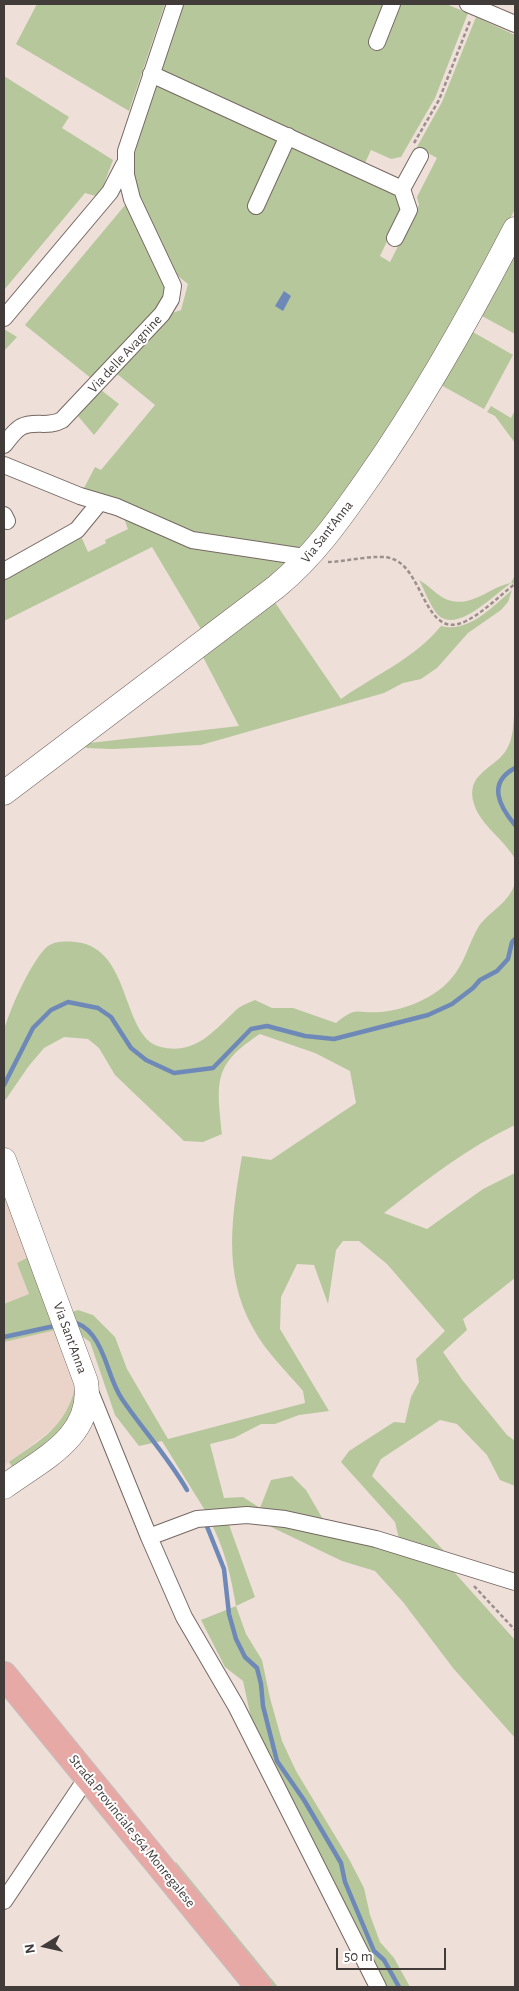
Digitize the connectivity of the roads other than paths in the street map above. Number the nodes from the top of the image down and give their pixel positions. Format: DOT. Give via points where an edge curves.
graph roads {
  1 [pos="175,4"];
  2 [pos="392,4"];
  3 [pos="470,9"];
  4 [pos="515,24"];
  5 [pos="377,42"];
  6 [pos="151,74"];
  7 [pos="288,136"];
  8 [pos="415,153"];
  9 [pos="125,163"];
  10 [pos="402,189"];
  11 [pos="256,206"];
  12 [pos="515,229"];
  13 [pos="395,238"];
  14 [pos="4,318"];
  15 [pos="4,445"];
  16 [pos="4,465"];
  17 [pos="100,502"];
  18 [pos="307,561"];
  19 [pos="4,570"];
  20 [pos="4,793"];
  21 [pos="4,1160"];
  22 [pos="86,1382"];
  23 [pos="4,1487"];
  24 [pos="149,1537"];
  25 [pos="515,1582"];
  26 [pos="4,1675"];
  27 [pos="88,1776"];
  28 [pos="4,1901"];
  29 [pos="259,1987"];
  30 [pos="378,1987"];
  1 -- 6 [label="street, Via delle Avagnine"];
  2 -- 5 [label="street"];
  3 -- 4 [label="street"];
  6 -- 7 [label="street"];
  6 -- 9 [label="street, Via delle Avagnine"];
  7 -- 10 [label="street"];
  7 -- 11 [label="street"];
  8 -- 10 [label="street"];
  9 -- 14 [label="street, Via delle Avagnine" via="110,192"];
  9 -- 15 [label="street, Via delle Avagnine" via="132,199 170,275 173,286 171,299 162,314 62,420 50,425 22,427"];
  10 -- 13 [label="street" via="409,210"];
  12 -- 18 [label="street, Via Sant'Anna" via="462,331 345,511"];
  16 -- 17 [label="street"];
  17 -- 18 [label="street" via="200,542 298,556"];
  17 -- 19 [label="street" via="78,530"];
  18 -- 20 [label="street, Via Sant'Anna"];
  21 -- 22 [label="street, Via Sant'Anna"];
  22 -- 23 [label="street, Via Sant'Anna" via="85,1412 76,1432"];
  22 -- 24 [label="street"];
  24 -- 25 [label="street" via="197,1519 247,1515 285,1519 376,1539"];
  24 -- 30 [label="street" via="184,1617 236,1706"];
  26 -- 27 [label="main road, Strada Provinciale 564 Monregalese"];
  27 -- 28 [label="street"];
  27 -- 29 [label="main road, Strada Provinciale 564 Monregalese"];
}
